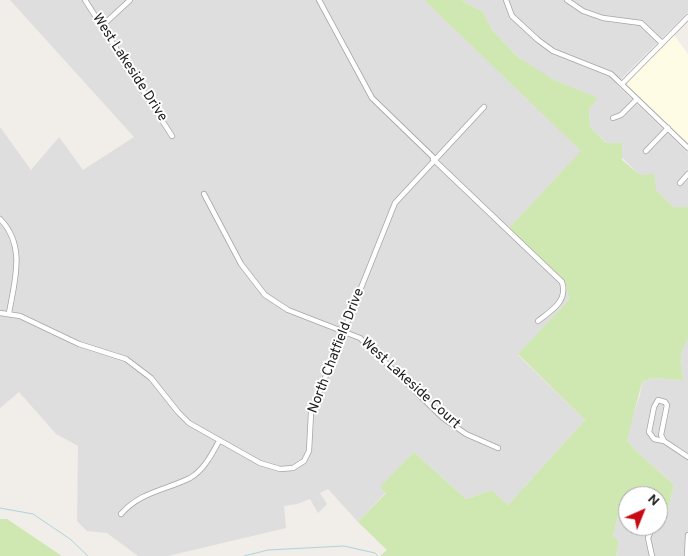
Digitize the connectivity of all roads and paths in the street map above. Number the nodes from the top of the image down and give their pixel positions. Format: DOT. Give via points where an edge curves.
graph roads {
  1 [pos="85,0"];
  2 [pos="130,0"];
  3 [pos="319,0"];
  4 [pos="506,0"];
  5 [pos="567,0"];
  6 [pos="688,17"];
  7 [pos="102,26"];
  8 [pos="662,43"];
  9 [pos="622,84"];
  10 [pos="637,99"];
  11 [pos="484,107"];
  12 [pos="613,118"];
  13 [pos="668,128"];
  14 [pos="172,136"];
  15 [pos="688,148"];
  16 [pos="646,151"];
  17 [pos="434,159"];
  18 [pos="688,174"];
  19 [pos="680,183"];
  20 [pos="204,194"];
  21 [pos="0,218"];
  22 [pos="0,312"];
  23 [pos="9,312"];
  24 [pos="538,322"];
  25 [pos="343,332"];
  26 [pos="219,441"];
  27 [pos="664,441"];
  28 [pos="498,448"];
  29 [pos="688,457"];
  30 [pos="121,514"];
  31 [pos="688,535"];
  32 [pos="649,536"];
  33 [pos="652,556"];
  34 [pos="687,556"];
  1 -- 7 [label="street, West Lakeside Drive"];
  2 -- 7 [label="street"];
  3 -- 17 [label="street" via="372,98"];
  4 -- 9 [label="street" via="512,16 553,51 604,70"];
  5 -- 8 [label="street" via="603,18 641,23"];
  6 -- 8 [label="street"];
  7 -- 14 [label="street, West Lakeside Drive"];
  8 -- 9 [label="street"];
  9 -- 10 [label="street"];
  10 -- 12 [label="street" via="621,115"];
  10 -- 13 [label="street"];
  11 -- 17 [label="street, North Chatfield Drive"];
  13 -- 15 [label="street"];
  13 -- 16 [label="street"];
  17 -- 24 [label="street" via="562,282 564,294 561,301"];
  17 -- 25 [label="street, North Chatfield Drive" via="395,203"];
  18 -- 19 [label="street"];
  20 -- 25 [label="street, West Lakeside Court" via="241,264 265,294 288,310"];
  21 -- 23 [label="street" via="11,232 17,250"];
  22 -- 23 [label="street, North Chatfield Drive"];
  23 -- 26 [label="street, North Chatfield Drive" via="80,344 126,358 151,378 189,423"];
  25 -- 26 [label="street, North Chatfield Drive" via="311,413 309,451 304,461 293,468 280,469 260,463"];
  25 -- 28 [label="street, West Lakeside Court" via="368,344 444,418 466,434"];
  26 -- 30 [label="street" via="209,459 191,477 143,495"];
  27 -- 27 [label="street" via="661,435 666,405 658,400 648,432 654,439"];
  27 -- 29 [label="street"];
  31 -- 34 [label="street"];
  32 -- 33 [label="street"];
}
